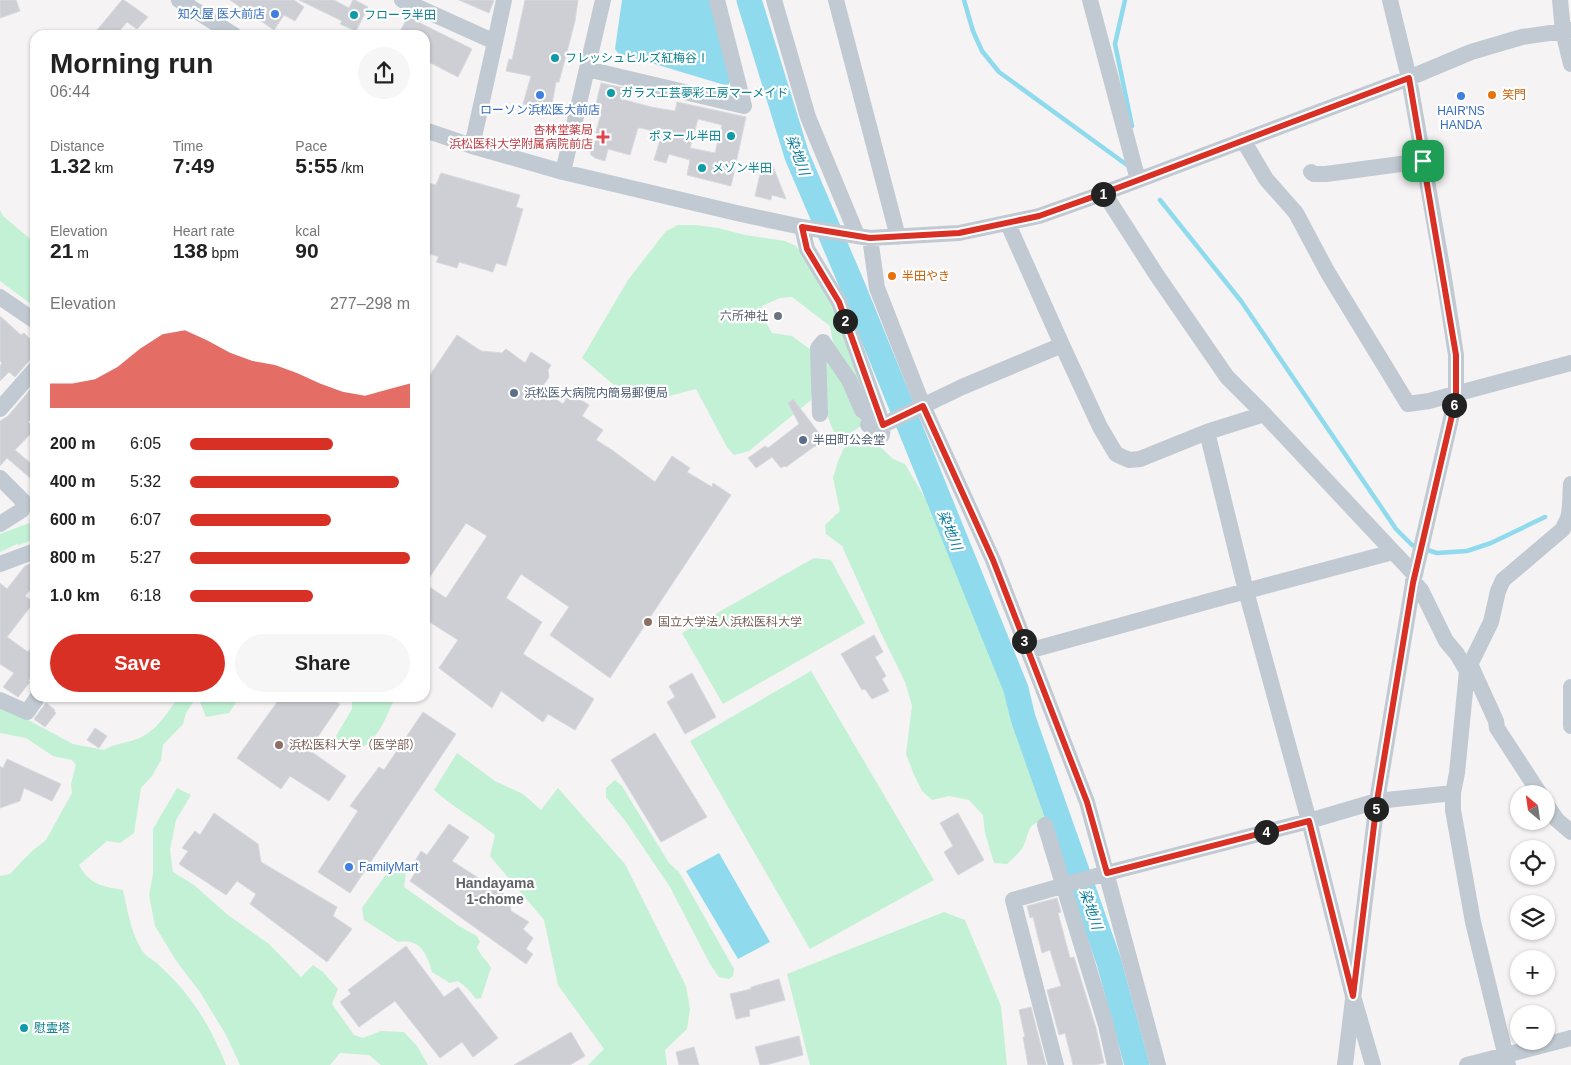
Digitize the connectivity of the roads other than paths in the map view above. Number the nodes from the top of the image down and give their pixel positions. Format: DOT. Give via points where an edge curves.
graph roads {
  1 [pos="179,0"];
  2 [pos="402,0"];
  3 [pos="504,0"];
  4 [pos="603,0"];
  5 [pos="717,0"];
  6 [pos="774,0"];
  7 [pos="836,0"];
  8 [pos="1090,0"];
  9 [pos="1390,0"];
  10 [pos="1560,0"];
  11 [pos="226,30"];
  12 [pos="1567,31"];
  13 [pos="495,42"];
  14 [pos="1571,64"];
  15 [pos="587,69"];
  16 [pos="1409,78"];
  17 [pos="430,132"];
  18 [pos="1243,140"];
  19 [pos="472,146"];
  20 [pos="1423,161"];
  21 [pos="563,172"];
  22 [pos="1311,172"];
  23 [pos="1138,180"];
  24 [pos="1104,193"];
  25 [pos="1008,224"];
  26 [pos="802,227"];
  27 [pos="857,236"];
  28 [pos="898,237"];
  29 [pos="3,305"];
  30 [pos="30,319"];
  31 [pos="1062,345"];
  32 [pos="1571,363"];
  33 [pos="30,375"];
  34 [pos="1456,393"];
  35 [pos="921,407"];
  36 [pos="0,409"];
  37 [pos="820,414"];
  38 [pos="1264,414"];
  39 [pos="880,424"];
  40 [pos="1207,432"];
  41 [pos="0,478"];
  42 [pos="1571,484"];
  43 [pos="0,524"];
  44 [pos="30,552"];
  45 [pos="1393,552"];
  46 [pos="0,564"];
  47 [pos="1414,578"];
  48 [pos="1246,591"];
  49 [pos="1028,651"];
  50 [pos="1469,669"];
  51 [pos="1571,687"];
  52 [pos="0,700"];
  53 [pos="34,702"];
  54 [pos="1571,726"];
  55 [pos="1534,785"];
  56 [pos="1453,793"];
  57 [pos="1377,801"];
  58 [pos="1555,817"];
  59 [pos="1309,821"];
  60 [pos="1045,825"];
  61 [pos="1571,832"];
  62 [pos="1107,873"];
  63 [pos="1063,886"];
  64 [pos="1353,996"];
  65 [pos="1571,1038"];
  66 [pos="1507,1060"];
  67 [pos="1056,1065"];
  68 [pos="1115,1065"];
  69 [pos="1158,1065"];
  70 [pos="1345,1065"];
  71 [pos="1373,1065"];
  72 [pos="1467,1065"];
  1 -- 11 [label="street"];
  2 -- 13 [label="street"];
  3 -- 13 [label="street"];
  4 -- 15 [label="street"];
  5 -- 15 [label="street" via="744,106"];
  6 -- 27 [label="street" via="808,117"];
  7 -- 28 [label="street"];
  8 -- 23 [label="street"];
  9 -- 16 [label="street"];
  10 -- 12 [label="street"];
  12 -- 14 [label="street"];
  12 -- 16 [label="street" via="1522,37 1471,52"];
  13 -- 19 [label="street"];
  15 -- 21 [label="street"];
  16 -- 18 [label="street"];
  16 -- 20 [label="street"];
  17 -- 19 [label="street"];
  18 -- 23 [label="street"];
  18 -- 34 [label="street" via="1270,184 1296,213 1405,401 1418,404"];
  19 -- 21 [label="street"];
  20 -- 22 [label="street" via="1326,174"];
  20 -- 34 [label="street" via="1456,355"];
  21 -- 26 [label="street"];
  23 -- 24 [label="street"];
  24 -- 25 [label="street"];
  24 -- 38 [label="street" via="1227,377"];
  25 -- 28 [label="street" via="959,233"];
  25 -- 31 [label="street"];
  26 -- 27 [label="street"];
  26 -- 39 [label="street" via="807,249 839,302"];
  27 -- 28 [label="street"];
  27 -- 35 [label="street"];
  29 -- 30 [label="street"];
  31 -- 35 [label="street"];
  31 -- 40 [label="street" via="1116,454 1128,460 1140,458"];
  32 -- 34 [label="street"];
  33 -- 36 [label="street"];
  34 -- 47 [label="street"];
  35 -- 39 [label="street"];
  35 -- 49 [label="street" via="993,560"];
  37 -- 39 [label="street" via="818,348 823,342 848,380 862,410"];
  38 -- 40 [label="street"];
  38 -- 45 [label="street"];
  40 -- 48 [label="street"];
  41 -- 43 [label="street" via="23,501 22,510"];
  42 -- 50 [label="street" via="1568,518 1563,529 1501,583 1491,622"];
  44 -- 46 [label="street"];
  45 -- 47 [label="street"];
  45 -- 48 [label="street"];
  47 -- 50 [label="street" via="1446,641"];
  47 -- 57 [label="street"];
  48 -- 49 [label="street"];
  48 -- 59 [label="street"];
  49 -- 62 [label="street" via="1087,802"];
  50 -- 55 [label="street" via="1497,728"];
  50 -- 56 [label="street"];
  51 -- 54 [label="street"];
  52 -- 53 [label="street" via="26,712"];
  56 -- 57 [label="street"];
  56 -- 66 [label="street" via="1453,810 1473,922"];
  57 -- 59 [label="street"];
  57 -- 64 [label="street"];
  58 -- 61 [label="street"];
  59 -- 62 [label="street"];
  59 -- 64 [label="street"];
  60 -- 63 [label="street"];
  62 -- 63 [label="street"];
  62 -- 69 [label="street"];
  63 -- 67 [label="street" via="1012,900"];
  63 -- 68 [label="street" via="1106,1025"];
  64 -- 70 [label="street"];
  64 -- 71 [label="street"];
  65 -- 66 [label="street"];
  66 -- 72 [label="street"];
}
